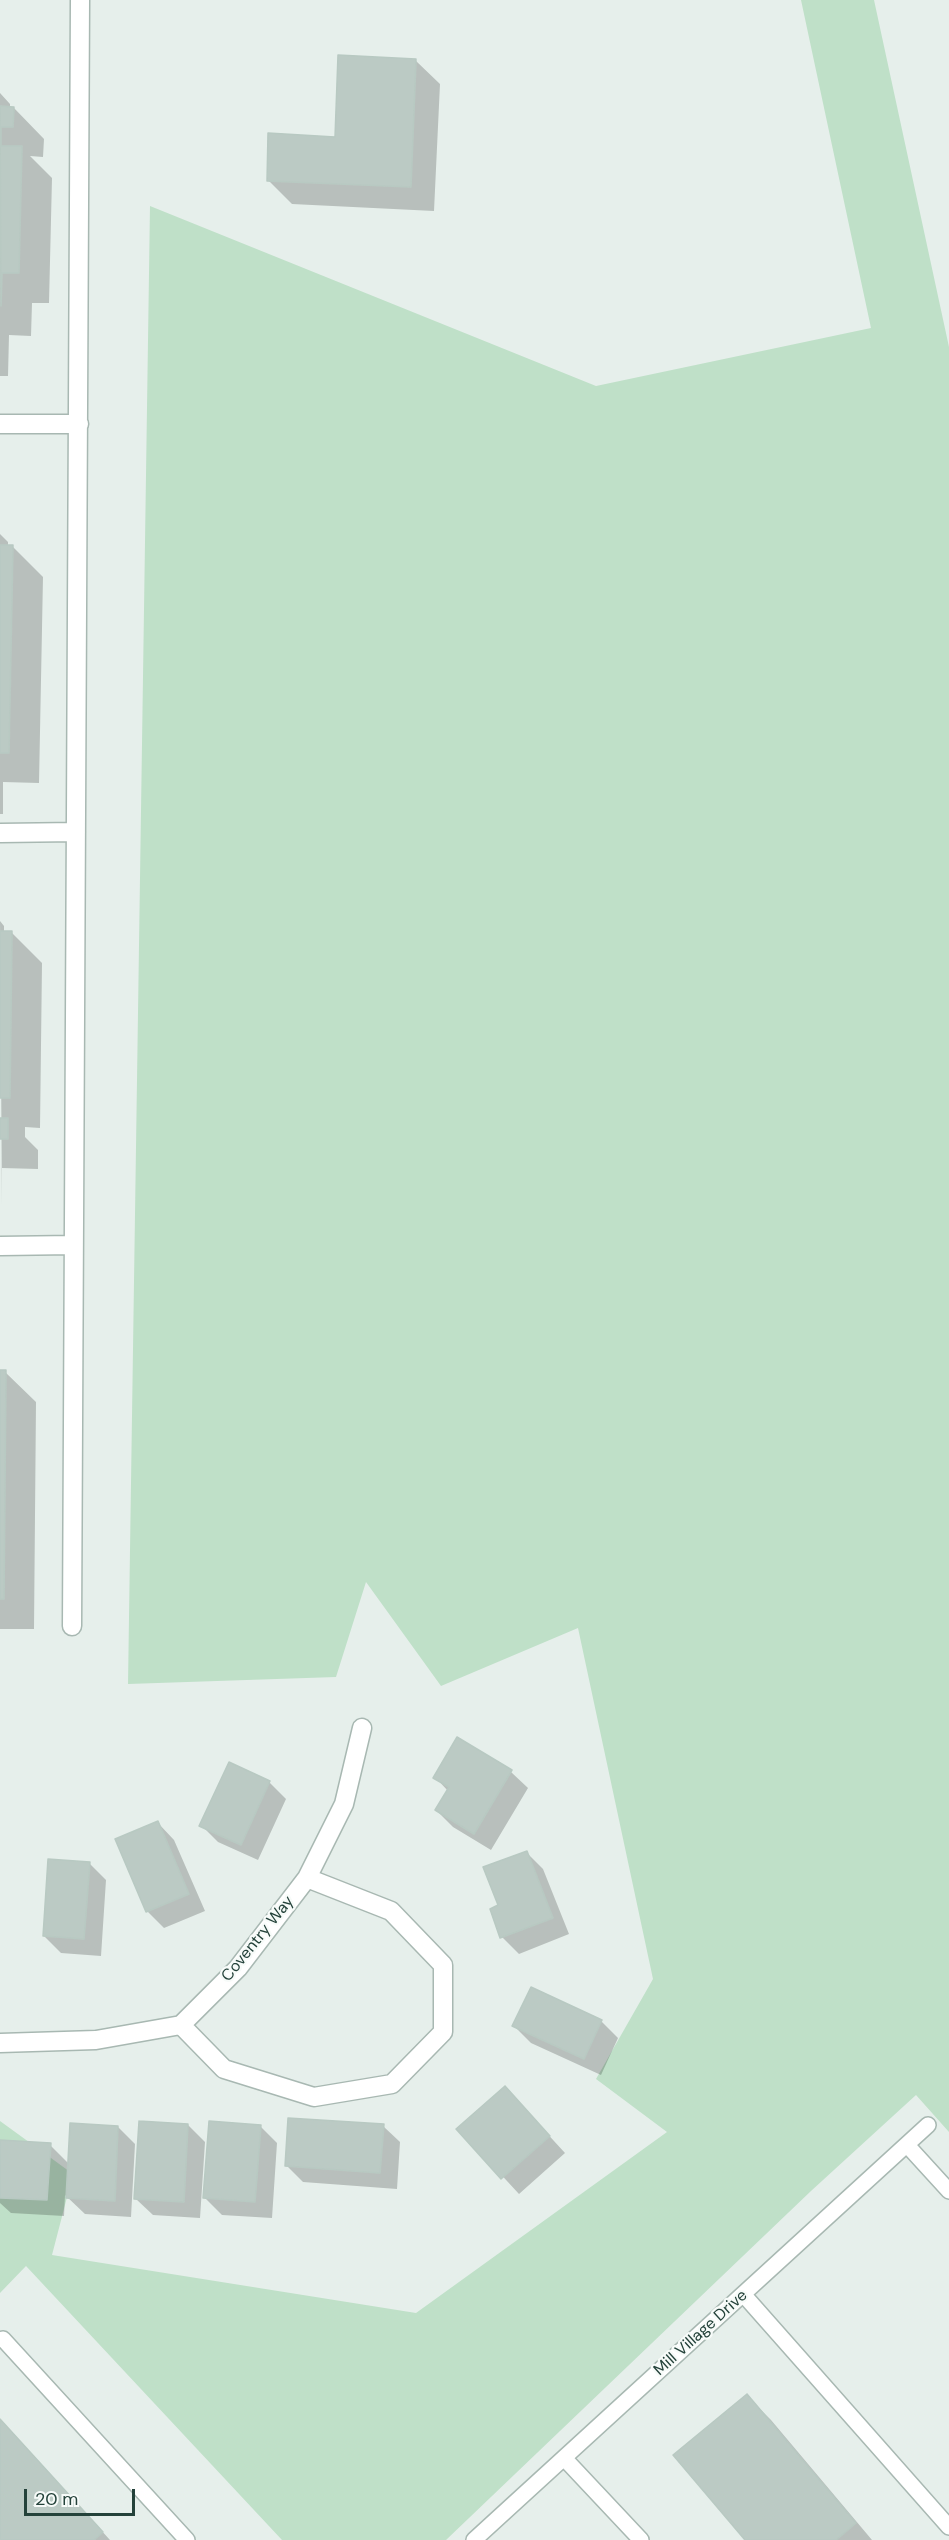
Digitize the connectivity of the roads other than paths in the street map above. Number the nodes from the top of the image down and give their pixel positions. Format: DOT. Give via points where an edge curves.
graph roads {
  1 [pos="80,0"];
  2 [pos="0,424"];
  3 [pos="79,424"];
  4 [pos="76,832"];
  5 [pos="0,833"];
  6 [pos="72,1245"];
  7 [pos="0,1246"];
  8 [pos="72,1626"];
  9 [pos="362,1728"];
  10 [pos="307,1878"];
  11 [pos="181,2025"];
  12 [pos="0,2043"];
  13 [pos="928,2126"];
  14 [pos="907,2145"];
  15 [pos="949,2192"];
  16 [pos="743,2294"];
  17 [pos="3,2339"];
  18 [pos="564,2458"];
  19 [pos="949,2527"];
  20 [pos="187,2540"];
  21 [pos="474,2540"];
  22 [pos="641,2540"];
  1 -- 3 [label="street"];
  2 -- 3 [label="street"];
  3 -- 4 [label="street"];
  4 -- 5 [label="street"];
  4 -- 6 [label="street"];
  6 -- 7 [label="street"];
  6 -- 8 [label="street"];
  9 -- 10 [label="street, Coventry Way" via="344,1804"];
  10 -- 11 [label="street, Coventry Way" via="238,1968"];
  10 -- 11 [label="street" via="391,1911 443,1965 443,2032 392,2084 314,2097 224,2069"];
  11 -- 12 [label="street" via="96,2040"];
  13 -- 14 [label="lane, Mill Village Drive"];
  14 -- 15 [label="lane"];
  14 -- 16 [label="lane, Mill Village Drive"];
  16 -- 18 [label="lane, Mill Village Drive"];
  16 -- 19 [label="lane"];
  17 -- 20 [label="lane"];
  18 -- 21 [label="lane, Mill Village Drive"];
  18 -- 22 [label="lane"];
}
